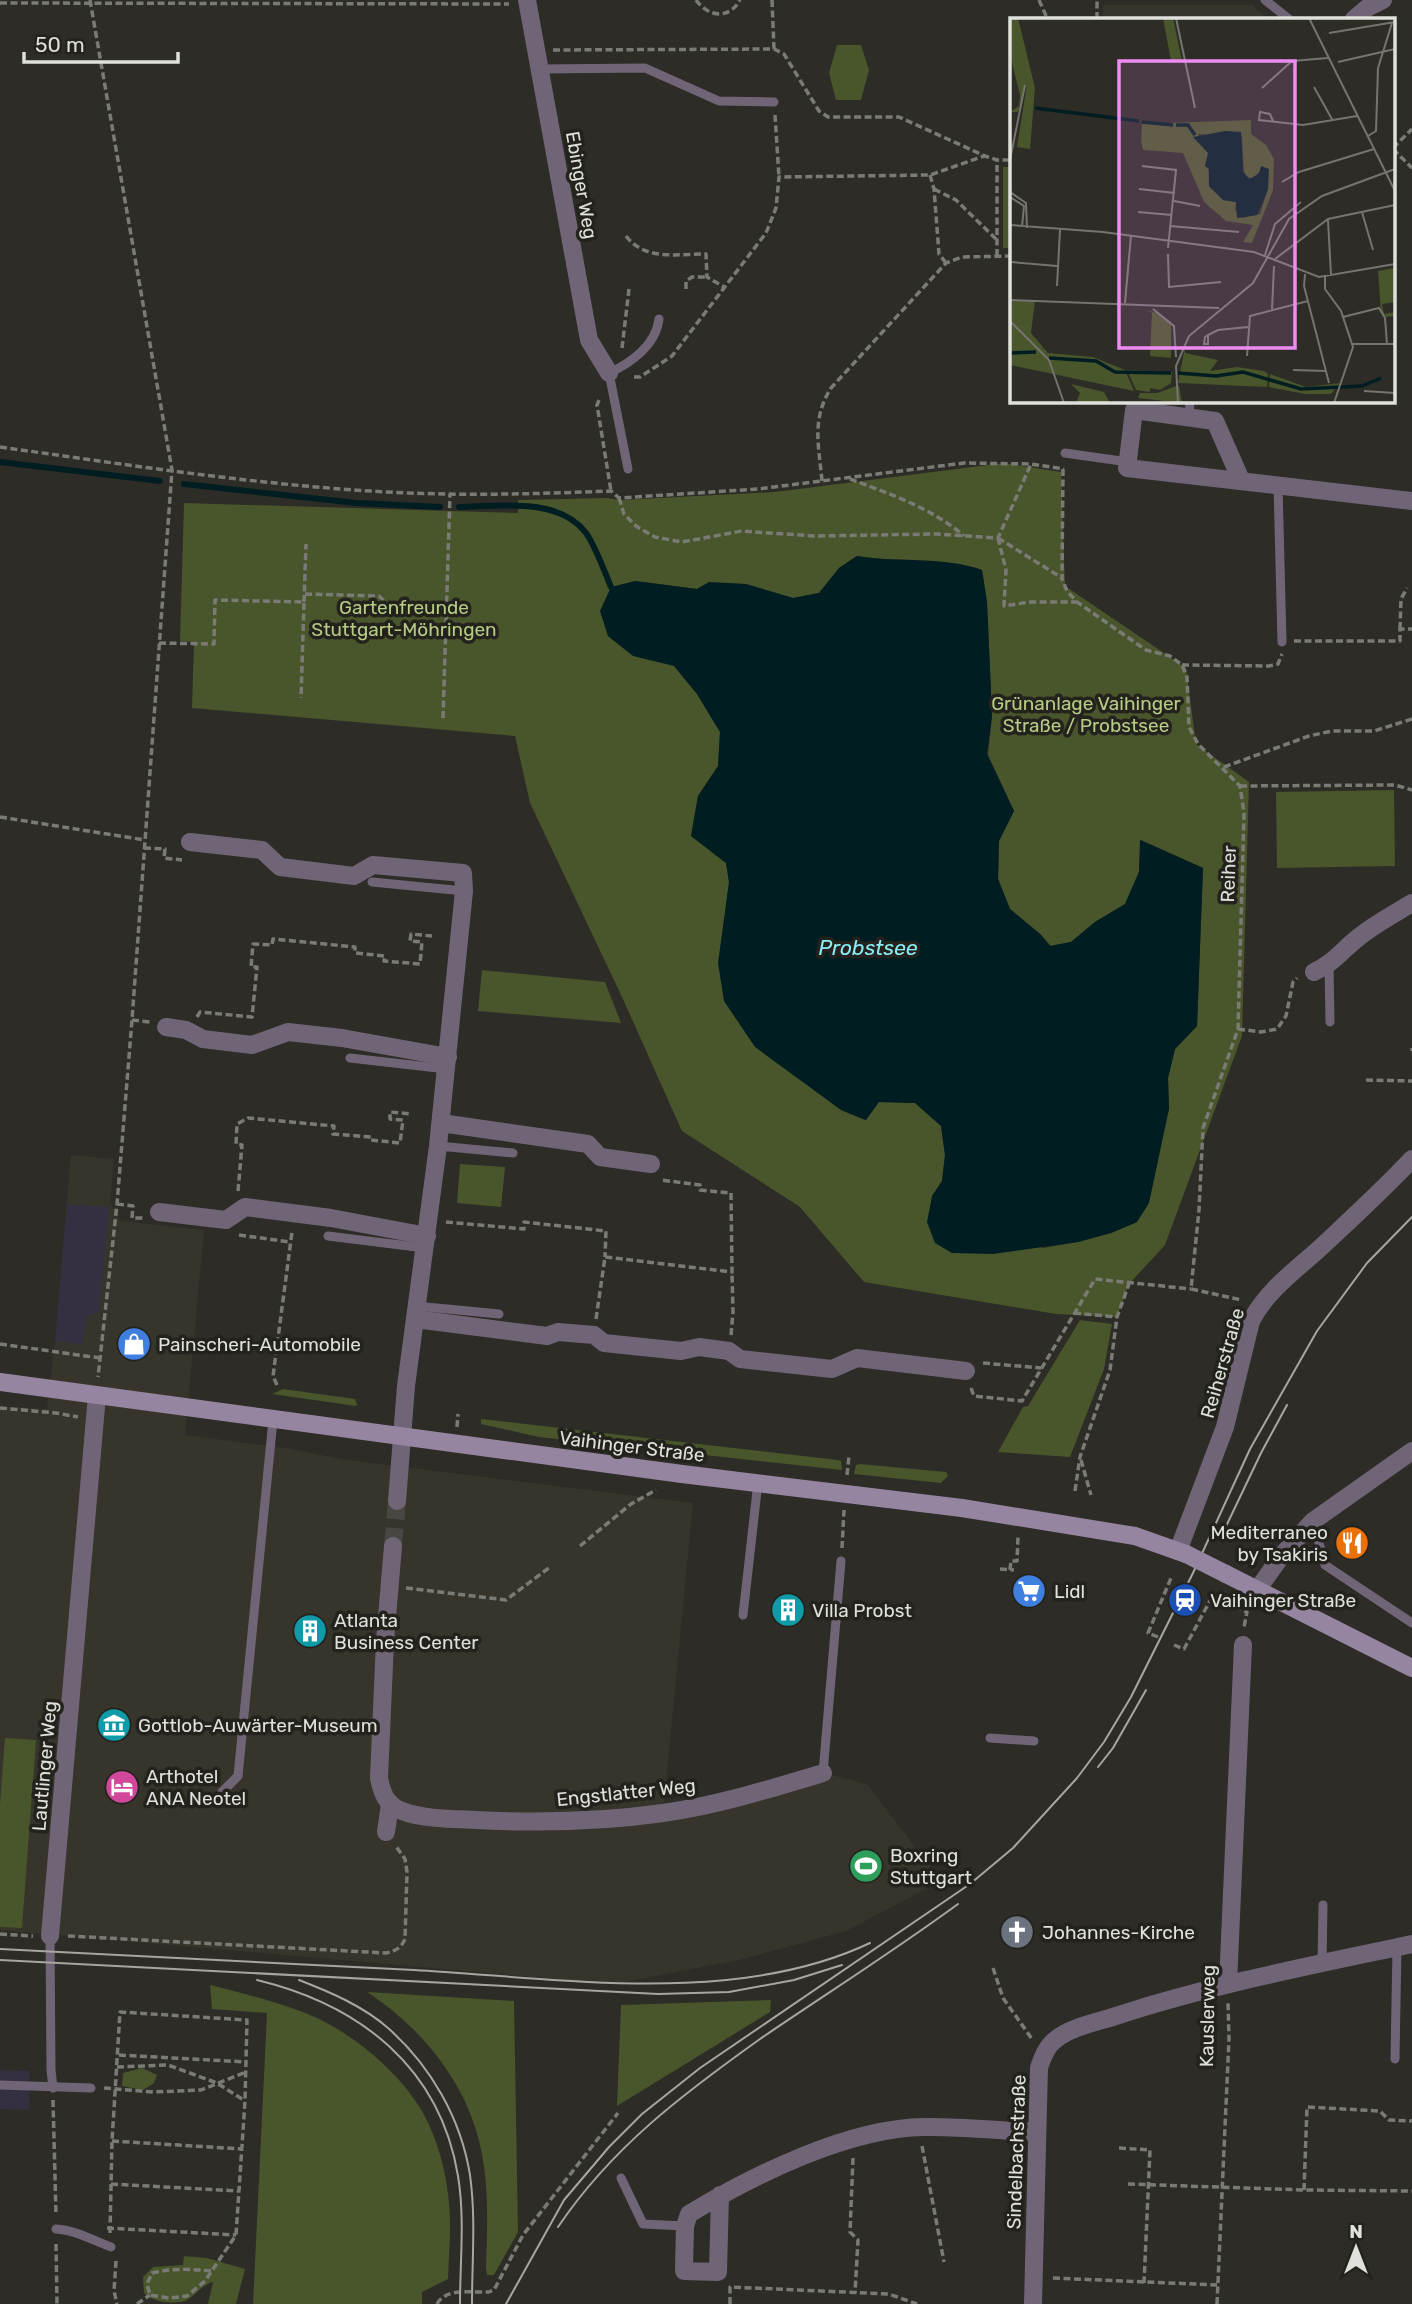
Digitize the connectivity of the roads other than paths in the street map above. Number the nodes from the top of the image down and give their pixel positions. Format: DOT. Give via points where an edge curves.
graph roads {
  1 [pos="1265,0"];
  2 [pos="1383,0"];
  3 [pos="527,2"];
  4 [pos="1289,18"];
  5 [pos="1355,18"];
  6 [pos="540,69"];
  7 [pos="774,102"];
  8 [pos="659,319"];
  9 [pos="609,373"];
  10 [pos="1190,409"];
  11 [pos="1065,453"];
  12 [pos="1128,462"];
  13 [pos="628,469"];
  14 [pos="1241,480"];
  15 [pos="1278,485"];
  16 [pos="1412,502"];
  17 [pos="1282,642"];
  18 [pos="190,842"];
  19 [pos="373,882"];
  20 [pos="464,891"];
  21 [pos="1412,903"];
  22 [pos="1322,969"];
  23 [pos="1330,1022"];
  24 [pos="166,1027"];
  25 [pos="349,1058"];
  26 [pos="447,1063"];
  27 [pos="441,1123"];
  28 [pos="438,1146"];
  29 [pos="513,1153"];
  30 [pos="1412,1159"];
  31 [pos="651,1164"];
  32 [pos="159,1212"];
  33 [pos="427,1235"];
  34 [pos="328,1236"];
  35 [pos="416,1312"];
  36 [pos="499,1314"];
  37 [pos="967,1371"];
  38 [pos="0,1386"];
  39 [pos="97,1395"];
  40 [pos="273,1420"];
  41 [pos="402,1435"];
  42 [pos="1412,1451"];
  43 [pos="758,1482"];
  44 [pos="397,1501"];
  45 [pos="1313,1521"];
  46 [pos="393,1546"];
  47 [pos="1182,1553"];
  48 [pos="841,1561"];
  49 [pos="1258,1589"];
  50 [pos="743,1615"];
  51 [pos="1412,1623"];
  52 [pos="1243,1645"];
  53 [pos="1412,1668"];
  54 [pos="990,1738"];
  55 [pos="1034,1741"];
  56 [pos="823,1773"];
  57 [pos="222,1792"];
  58 [pos="390,1804"];
  59 [pos="386,1832"];
  60 [pos="1323,1905"];
  61 [pos="50,1936"];
  62 [pos="1405,1946"];
  63 [pos="1322,1964"];
  64 [pos="1228,1984"];
  65 [pos="1395,2059"];
  66 [pos="0,2085"];
  67 [pos="53,2088"];
  68 [pos="91,2088"];
  69 [pos="1037,2132"];
  70 [pos="621,2178"];
  71 [pos="720,2195"];
  72 [pos="685,2226"];
  73 [pos="56,2229"];
  74 [pos="111,2247"];
  75 [pos="1033,2304"];
  1 -- 4 [label="lane"];
  2 -- 5 [label="street"];
  3 -- 6 [label="street, Ebinger Weg"];
  6 -- 7 [label="lane" via="645,68 719,101"];
  6 -- 9 [label="street, Ebinger Weg" via="589,340"];
  8 -- 9 [label="lane" via="653,338 639,354"];
  9 -- 13 [label="lane"];
  10 -- 12 [label="street" via="1134,410"];
  10 -- 14 [label="street" via="1215,421"];
  11 -- 12 [label="lane"];
  12 -- 14 [label="street" via="1127,468"];
  14 -- 15 [label="street"];
  15 -- 16 [label="street"];
  15 -- 17 [label="lane"];
  18 -- 20 [label="street" via="262,850 280,867 292,869 354,876 373,865 463,873"];
  19 -- 20 [label="lane"];
  20 -- 26 [label="street"];
  21 -- 22 [label="street" via="1380,921"];
  22 -- 23 [label="lane"];
  24 -- 26 [label="street" via="203,1039 253,1045 288,1032 342,1038"];
  25 -- 26 [label="lane"];
  26 -- 27 [label="street"];
  27 -- 28 [label="street"];
  27 -- 31 [label="street" via="589,1144 600,1157"];
  28 -- 29 [label="lane"];
  28 -- 33 [label="street"];
  30 -- 47 [label="street, Reiherstraße" via="1258,1308 1225,1427"];
  32 -- 33 [label="street" via="226,1220 245,1207"];
  33 -- 34 [label="lane"];
  33 -- 35 [label="street"];
  35 -- 36 [label="lane"];
  35 -- 37 [label="street" via="547,1336 558,1332 594,1335 604,1343 681,1351 699,1347 729,1351 740,1359 832,1369 857,1358"];
  35 -- 41 [label="street"];
  38 -- 39 [label="main road, Vaihinger Straße"];
  39 -- 40 [label="main road, Vaihinger Straße"];
  39 -- 61 [label="street, Lautlinger Weg"];
  40 -- 41 [label="main road, Vaihinger Straße"];
  40 -- 57 [label="lane" via="238,1776"];
  41 -- 43 [label="main road, Vaihinger Straße"];
  41 -- 44 [label="street"];
  42 -- 45 [label="street"];
  43 -- 47 [label="main road, Vaihinger Straße" via="1020,1516 1135,1536"];
  43 -- 50 [label="lane"];
  45 -- 49 [label="street"];
  45 -- 51 [label="lane" via="1325,1565"];
  46 -- 58 [label="street" via="379,1778"];
  47 -- 49 [label="main road, Vaihinger Straße, bridge"];
  48 -- 56 [label="lane"];
  49 -- 53 [label="main road, Vaihinger Straße"];
  52 -- 64 [label="street, Kauslerweg"];
  54 -- 55 [label="lane"];
  56 -- 58 [label="street, Engstlatter Weg" via="749,1796 586,1822 456,1819 401,1811"];
  58 -- 59 [label="street"];
  60 -- 63 [label="lane"];
  61 -- 67 [label="lane, Lautlinger Weg"];
  62 -- 63 [label="street, Sindelbachstraße"];
  62 -- 65 [label="lane"];
  63 -- 64 [label="street, Sindelbachstraße"];
  64 -- 69 [label="street, Sindelbachstraße" via="1151,2004 1069,2031 1053,2041 1039,2068"];
  66 -- 67 [label="lane"];
  67 -- 68 [label="lane"];
  69 -- 71 [label="street" via="923,2127 879,2132 800,2158"];
  69 -- 75 [label="street, Sindelbachstraße"];
  70 -- 72 [label="lane" via="643,2224"];
  71 -- 72 [label="street" via="689,2214"];
  71 -- 72 [label="street" via="718,2272 684,2271"];
  73 -- 74 [label="lane" via="71,2230"];
}
